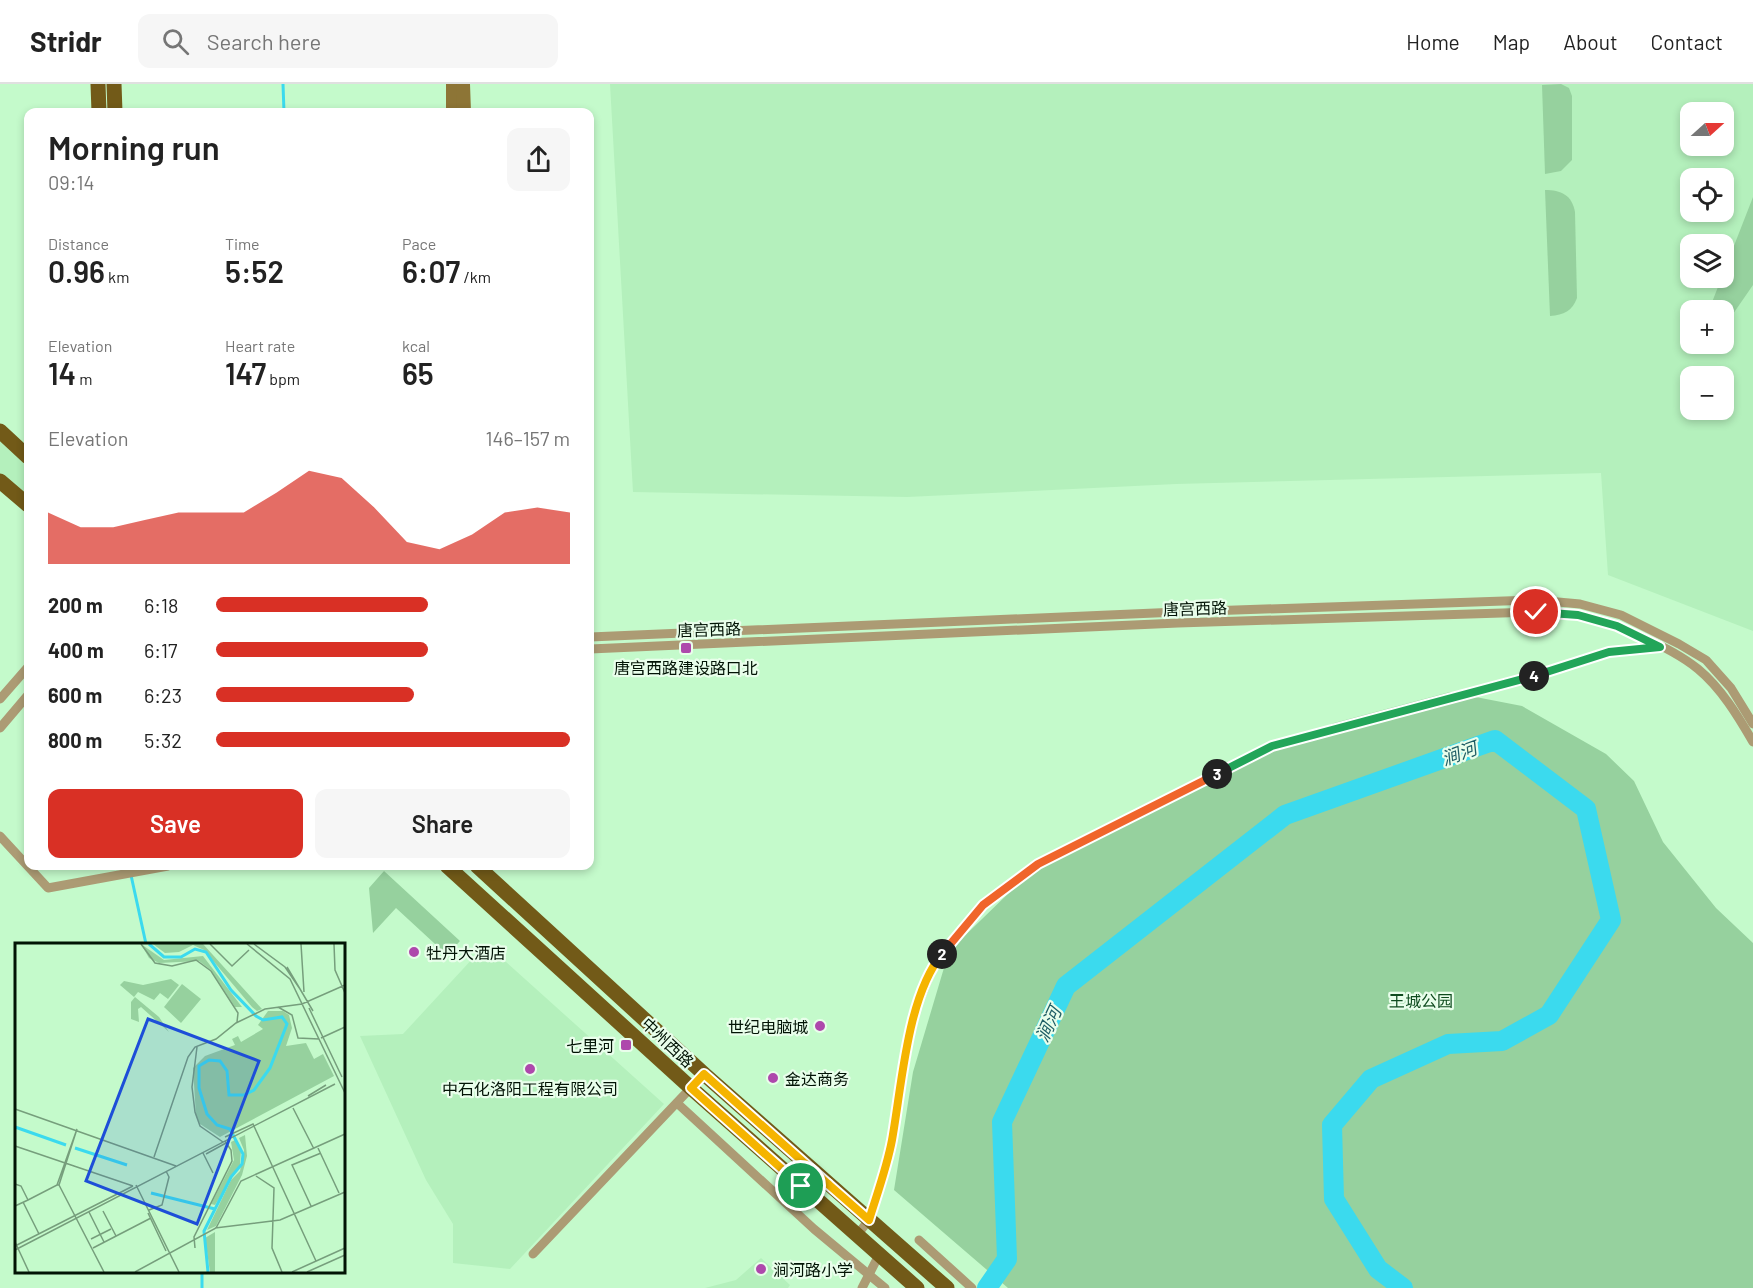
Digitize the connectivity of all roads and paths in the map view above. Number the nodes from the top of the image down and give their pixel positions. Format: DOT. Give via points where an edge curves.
graph roads {
  1 [pos="98,84"];
  2 [pos="114,84"];
  3 [pos="453,84"];
  4 [pos="463,84"];
  5 [pos="99,108"];
  6 [pos="115,108"];
  7 [pos="453,108"];
  8 [pos="464,108"];
  9 [pos="0,431"];
  10 [pos="24,453"];
  11 [pos="0,481"];
  12 [pos="24,502"];
  13 [pos="594,637"];
  14 [pos="1660,647"];
  15 [pos="594,649"];
  16 [pos="24,672"];
  17 [pos="0,699"];
  18 [pos="24,700"];
  19 [pos="1753,724"];
  20 [pos="0,728"];
  21 [pos="1753,742"];
  22 [pos="0,836"];
  23 [pos="24,862"];
  24 [pos="31,870"];
  25 [pos="141,870"];
  26 [pos="452,870"];
  27 [pos="479,870"];
  28 [pos="484,870"];
  29 [pos="469,884"];
  30 [pos="704,1074"];
  31 [pos="691,1088"];
  32 [pos="677,1103"];
  33 [pos="869,1220"];
  34 [pos="857,1235"];
  35 [pos="920,1240"];
  36 [pos="533,1254"];
  37 [pos="879,1255"];
  38 [pos="868,1274"];
  39 [pos="884,1286"];
  40 [pos="862,1288"];
  41 [pos="917,1288"];
  42 [pos="947,1288"];
  43 [pos="972,1288"];
  1 -- 5 [label="main road"];
  2 -- 6 [label="main road"];
  3 -- 7 [label="street"];
  4 -- 8 [label="street"];
  9 -- 10 [label="main road"];
  11 -- 12 [label="main road"];
  13 -- 19 [label="street, 唐宫西路" via="1536,600 1580,604 1621,615 1707,660 1731,688"];
  14 -- 15 [label="street, 唐宫西路" via="1607,623 1578,615 1536,612"];
  14 -- 21 [label="street, 唐宫西路" via="1698,669 1724,696"];
  14 -- 33 [label="street" via="1609,652 1513,682 1272,746 1038,864 983,905 934,964 913,1016 891,1144"];
  16 -- 17 [label="street"];
  18 -- 20 [label="street"];
  22 -- 23 [label="street"];
  24 -- 25 [label="street" via="48,888"];
  26 -- 29 [label="main road, 中州西路"];
  27 -- 29 [label="street"];
  28 -- 30 [label="main road, 中州西路"];
  29 -- 31 [label="main road, 中州西路"];
  30 -- 31 [label="street"];
  30 -- 33 [label="main road, 中州西路"];
  31 -- 32 [label="street"];
  31 -- 34 [label="main road, 中州西路"];
  32 -- 36 [label="street"];
  32 -- 38 [label="street"];
  33 -- 34 [label="street"];
  33 -- 42 [label="main road, 中州西路"];
  34 -- 37 [label="main road, 中州西路"];
  35 -- 43 [label="street"];
  37 -- 38 [label="street"];
  37 -- 41 [label="main road, 中州西路"];
  38 -- 39 [label="street"];
  38 -- 40 [label="street"];
}
